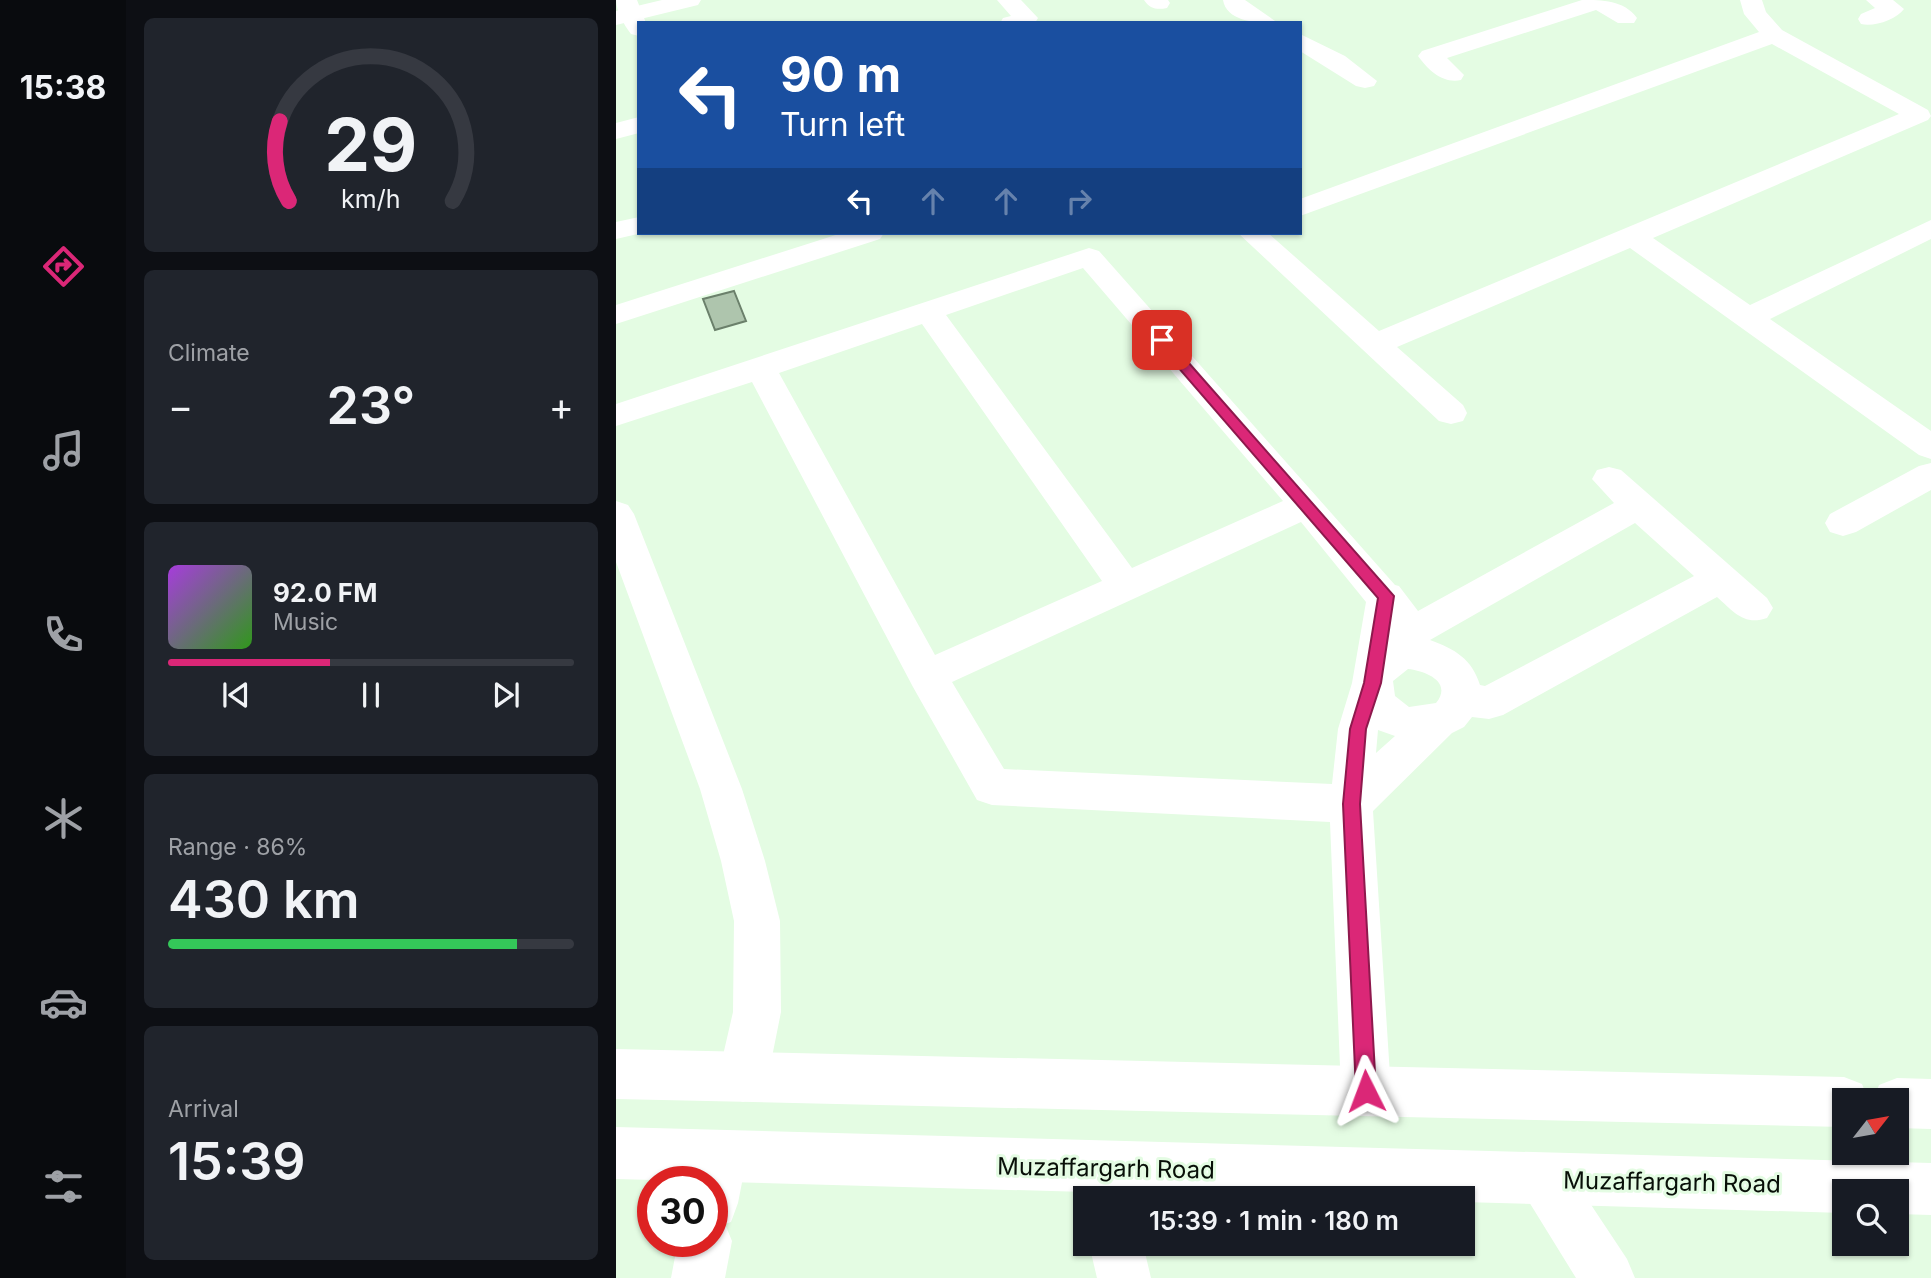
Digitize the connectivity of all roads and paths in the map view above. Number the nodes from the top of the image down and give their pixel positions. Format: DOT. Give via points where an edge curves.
graph roads {
  1 [pos="690,0"];
  2 [pos="1008,0"];
  3 [pos="1234,0"];
  4 [pos="1751,0"];
  5 [pos="1596,1"];
  6 [pos="627,10"];
  7 [pos="1626,18"];
  8 [pos="1023,21"];
  9 [pos="1263,21"];
  10 [pos="1774,34"];
  11 [pos="1302,42"];
  12 [pos="1452,75"];
  13 [pos="1365,81"];
  14 [pos="1925,118"];
  15 [pos="637,126"];
  16 [pos="616,131"];
  17 [pos="1302,207"];
  18 [pos="637,226"];
  19 [pos="1931,228"];
  20 [pos="616,231"];
  21 [pos="864,235"];
  22 [pos="1254,235"];
  23 [pos="1631,235"];
  24 [pos="927,310"];
  25 [pos="616,314"];
  26 [pos="1747,318"];
  27 [pos="1377,344"];
  28 [pos="761,368"];
  29 [pos="1451,413"];
  30 [pos="616,415"];
  31 [pos="1931,447"];
  32 [pos="1931,475"];
  33 [pos="1609,479"];
  34 [pos="1307,505"];
  35 [pos="1638,505"];
  36 [pos="616,514"];
  37 [pos="1843,523"];
  38 [pos="1721,578"];
  39 [pos="1125,586"];
  40 [pos="1386,596"];
  41 [pos="1754,608"];
  42 [pos="1423,644"];
  43 [pos="927,676"];
  44 [pos="1372,683"];
  45 [pos="1449,710"];
  46 [pos="1351,804"];
  47 [pos="616,1074"];
  48 [pos="743,1076"];
  49 [pos="1366,1091"];
  50 [pos="1832,1102"];
  51 [pos="1909,1103"];
  52 [pos="1931,1104"];
  53 [pos="616,1153"];
  54 [pos="665,1166"];
  55 [pos="1544,1179"];
  56 [pos="728,1180"];
  57 [pos="1102,1183"];
  58 [pos="1931,1189"];
  59 [pos="1119,1256"];
  60 [pos="702,1257"];
  61 [pos="698,1278"];
  62 [pos="1124,1278"];
  63 [pos="1608,1278"];
  1 -- 6 [label="street"];
  2 -- 8 [label="street"];
  3 -- 9 [label="street" via="1234,5"];
  4 -- 10 [label="street" via="1755,14"];
  5 -- 7 [label="street"];
  5 -- 12 [label="street" via="1430,56"];
  10 -- 14 [label="street"];
  10 -- 17 [label="street"];
  11 -- 13 [label="street"];
  14 -- 23 [label="street"];
  15 -- 16 [label="street"];
  18 -- 20 [label="street"];
  19 -- 26 [label="street"];
  21 -- 25 [label="street"];
  22 -- 27 [label="street"];
  23 -- 26 [label="street"];
  23 -- 27 [label="street"];
  24 -- 28 [label="street"];
  24 -- 34 [label="street" via="1089,257"];
  24 -- 39 [label="street"];
  26 -- 31 [label="street"];
  27 -- 29 [label="street"];
  28 -- 30 [label="street"];
  28 -- 43 [label="street"];
  32 -- 37 [label="street"];
  33 -- 35 [label="street"];
  34 -- 39 [label="street"];
  34 -- 40 [label="street"];
  35 -- 38 [label="street"];
  35 -- 42 [label="street"];
  36 -- 48 [label="street" via="721,789 757,920 757,1012"];
  38 -- 41 [label="street"];
  38 -- 45 [label="street" via="1489,703"];
  39 -- 43 [label="street"];
  40 -- 42 [label="street"];
  40 -- 44 [label="street"];
  42 -- 44 [label="street" via="1383,663"];
  42 -- 45 [label="street" via="1455,671 1461,682"];
  43 -- 46 [label="street" via="992,786"];
  44 -- 45 [label="street" via="1380,706 1404,723"];
  44 -- 46 [label="street" via="1358,729"];
  45 -- 46 [label="street"];
  46 -- 49 [label="street"];
  47 -- 48 [label="street"];
  48 -- 49 [label="street"];
  49 -- 50 [label="street"];
  51 -- 52 [label="street"];
  53 -- 54 [label="street, Muzaffargarh Road"];
  55 -- 57 [label="street, Muzaffargarh Road"];
  55 -- 58 [label="street, Muzaffargarh Road"];
  55 -- 63 [label="street"];
  56 -- 57 [label="street, Muzaffargarh Road"];
  59 -- 62 [label="street"];
  60 -- 61 [label="street"];
}
